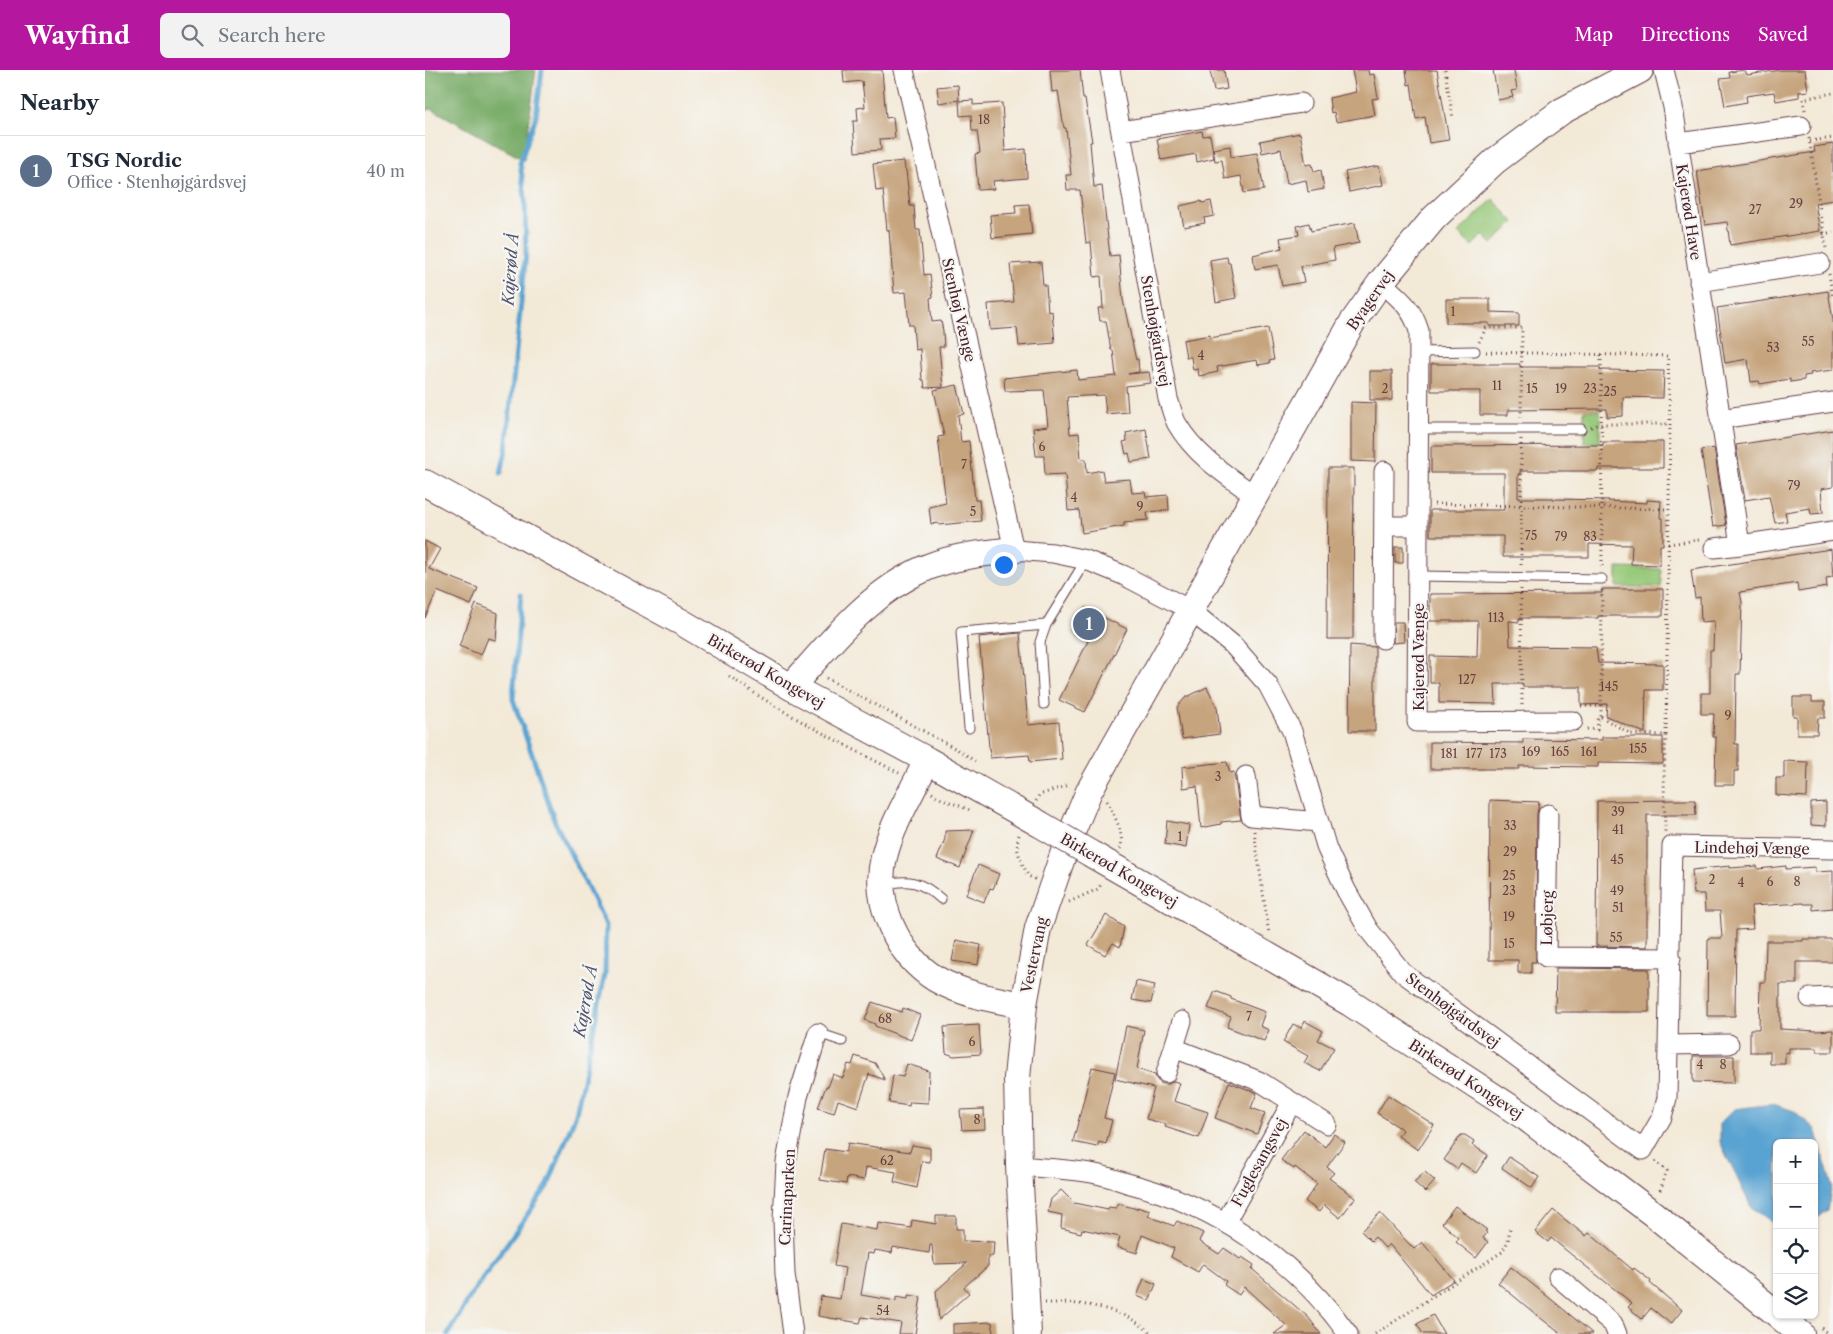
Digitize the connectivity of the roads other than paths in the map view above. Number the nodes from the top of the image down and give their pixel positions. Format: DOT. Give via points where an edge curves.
graph roads {
  1 [pos="903,70"];
  2 [pos="1110,70"];
  3 [pos="1640,70"];
  4 [pos="1664,70"];
  5 [pos="1301,103"];
  6 [pos="1806,129"];
  7 [pos="1121,131"];
  8 [pos="1678,143"];
  9 [pos="1825,262"];
  10 [pos="1381,282"];
  11 [pos="1699,282"];
  12 [pos="1475,351"];
  13 [pos="1419,352"];
  14 [pos="1833,402"];
  15 [pos="1721,420"];
  16 [pos="1581,429"];
  17 [pos="1419,430"];
  18 [pos="1384,471"];
  19 [pos="425,483"];
  20 [pos="1254,495"];
  21 [pos="1384,526"];
  22 [pos="1418,526"];
  23 [pos="1833,530"];
  24 [pos="1740,545"];
  25 [pos="1714,548"];
  26 [pos="1014,550"];
  27 [pos="1086,560"];
  28 [pos="1418,576"];
  29 [pos="1602,579"];
  30 [pos="1190,610"];
  31 [pos="1046,625"];
  32 [pos="1383,640"];
  33 [pos="791,687"];
  34 [pos="1044,704"];
  35 [pos="1573,721"];
  36 [pos="969,728"];
  37 [pos="927,760"];
  38 [pos="1246,776"];
  39 [pos="1548,814"];
  40 [pos="1319,822"];
  41 [pos="1833,849"];
  42 [pos="882,886"];
  43 [pos="941,899"];
  44 [pos="1671,958"];
  45 [pos="1833,997"];
  46 [pos="1810,998"];
  47 [pos="1024,1005"];
  48 [pos="1182,1021"];
  49 [pos="818,1033"];
  50 [pos="842,1041"];
  51 [pos="1729,1044"];
  52 [pos="1669,1046"];
  53 [pos="1174,1048"];
  54 [pos="1166,1073"];
  55 [pos="1292,1102"];
  56 [pos="1327,1124"];
  57 [pos="1019,1166"];
  58 [pos="1226,1222"];
  59 [pos="1558,1277"];
  60 [pos="1790,1326"];
  61 [pos="793,1334"];
  62 [pos="1028,1334"];
  63 [pos="1348,1334"];
  64 [pos="1617,1334"];
  1 -- 26 [label="street, Stenhøj Vænge"];
  2 -- 7 [label="street, Stenhøjgårdsvej"];
  3 -- 10 [label="main road, Byagervej" via="1562,111 1495,162 1434,218"];
  4 -- 8 [label="street, Kajerød Have"];
  5 -- 7 [label="street"];
  6 -- 8 [label="street, Kajerød Have"];
  7 -- 20 [label="street, Stenhøjgårdsvej" via="1163,375 1176,422 1187,440 1210,462"];
  8 -- 11 [label="street, Kajerød Have"];
  9 -- 11 [label="street, Kajerød Have"];
  10 -- 13 [label="street, Kajerød Vænge" via="1406,304 1415,317"];
  10 -- 20 [label="main road, Byagervej" via="1352,323"];
  11 -- 15 [label="street, Kajerød Have"];
  12 -- 13 [label="lane"];
  13 -- 17 [label="street, Kajerød Vænge"];
  14 -- 15 [label="street"];
  15 -- 24 [label="street, Kajerød Have"];
  16 -- 17 [label="lane"];
  17 -- 22 [label="street, Kajerød Vænge"];
  18 -- 21 [label="street"];
  19 -- 33 [label="main road, Birkerød Kongevej" via="683,623"];
  20 -- 30 [label="main road, Byagervej"];
  21 -- 22 [label="street"];
  21 -- 32 [label="street"];
  22 -- 28 [label="street, Kajerød Vænge"];
  23 -- 24 [label="street"];
  24 -- 25 [label="street"];
  26 -- 27 [label="street, Stenhøjgårdsvej"];
  26 -- 33 [label="main road" via="967,555 928,567 888,588 847,624"];
  27 -- 30 [label="street, Stenhøjgårdsvej" via="1123,575"];
  27 -- 31 [label="lane"];
  28 -- 29 [label="lane"];
  28 -- 35 [label="street, Kajerød Vænge" via="1417,722"];
  30 -- 40 [label="street, Stenhøjgårdsvej" via="1233,645 1268,685 1292,731"];
  30 -- 47 [label="main road, Vestervang" via="1086,799 1037,928"];
  31 -- 34 [label="lane" via="1040,642"];
  31 -- 36 [label="lane" via="961,632"];
  33 -- 37 [label="main road, Birkerød Kongevej"];
  37 -- 42 [label="main road" via="893,832 884,858"];
  37 -- 60 [label="main road, Birkerød Kongevej, bridge" via="1030,820 1096,866 1265,954 1350,1003 1525,1117 1652,1213"];
  38 -- 40 [label="street" via="1251,816"];
  39 -- 44 [label="street, Løbjerg" via="1546,957"];
  40 -- 52 [label="street, Stenhøjgårdsvej" via="1327,849 1346,890 1368,929 1403,973 1643,1150 1662,1118 1667,1098"];
  41 -- 44 [label="street, Lindehøj Vænge" via="1672,846"];
  42 -- 43 [label="lane" via="897,881 914,882 929,888"];
  42 -- 47 [label="main road" via="886,913 897,939 914,961 936,978 961,990"];
  44 -- 52 [label="street"];
  45 -- 46 [label="street"];
  47 -- 57 [label="main road, Vestervang" via="1017,1078"];
  48 -- 53 [label="street"];
  49 -- 50 [label="lane"];
  49 -- 61 [label="street, Carinaparken" via="798,1097 786,1162 783,1220"];
  51 -- 52 [label="street"];
  53 -- 54 [label="street"];
  53 -- 55 [label="street, Fuglesangsvej" via="1259,1081"];
  55 -- 56 [label="street, Fuglesangsvej"];
  55 -- 58 [label="street, Fuglesangsvej"];
  57 -- 58 [label="street, Fuglesangsvej" via="1092,1173 1150,1188"];
  57 -- 62 [label="main road, Vestervang"];
  58 -- 63 [label="street, Fuglesangsvej" via="1285,1264 1329,1308"];
  59 -- 64 [label="street" via="1613,1324"];
}
